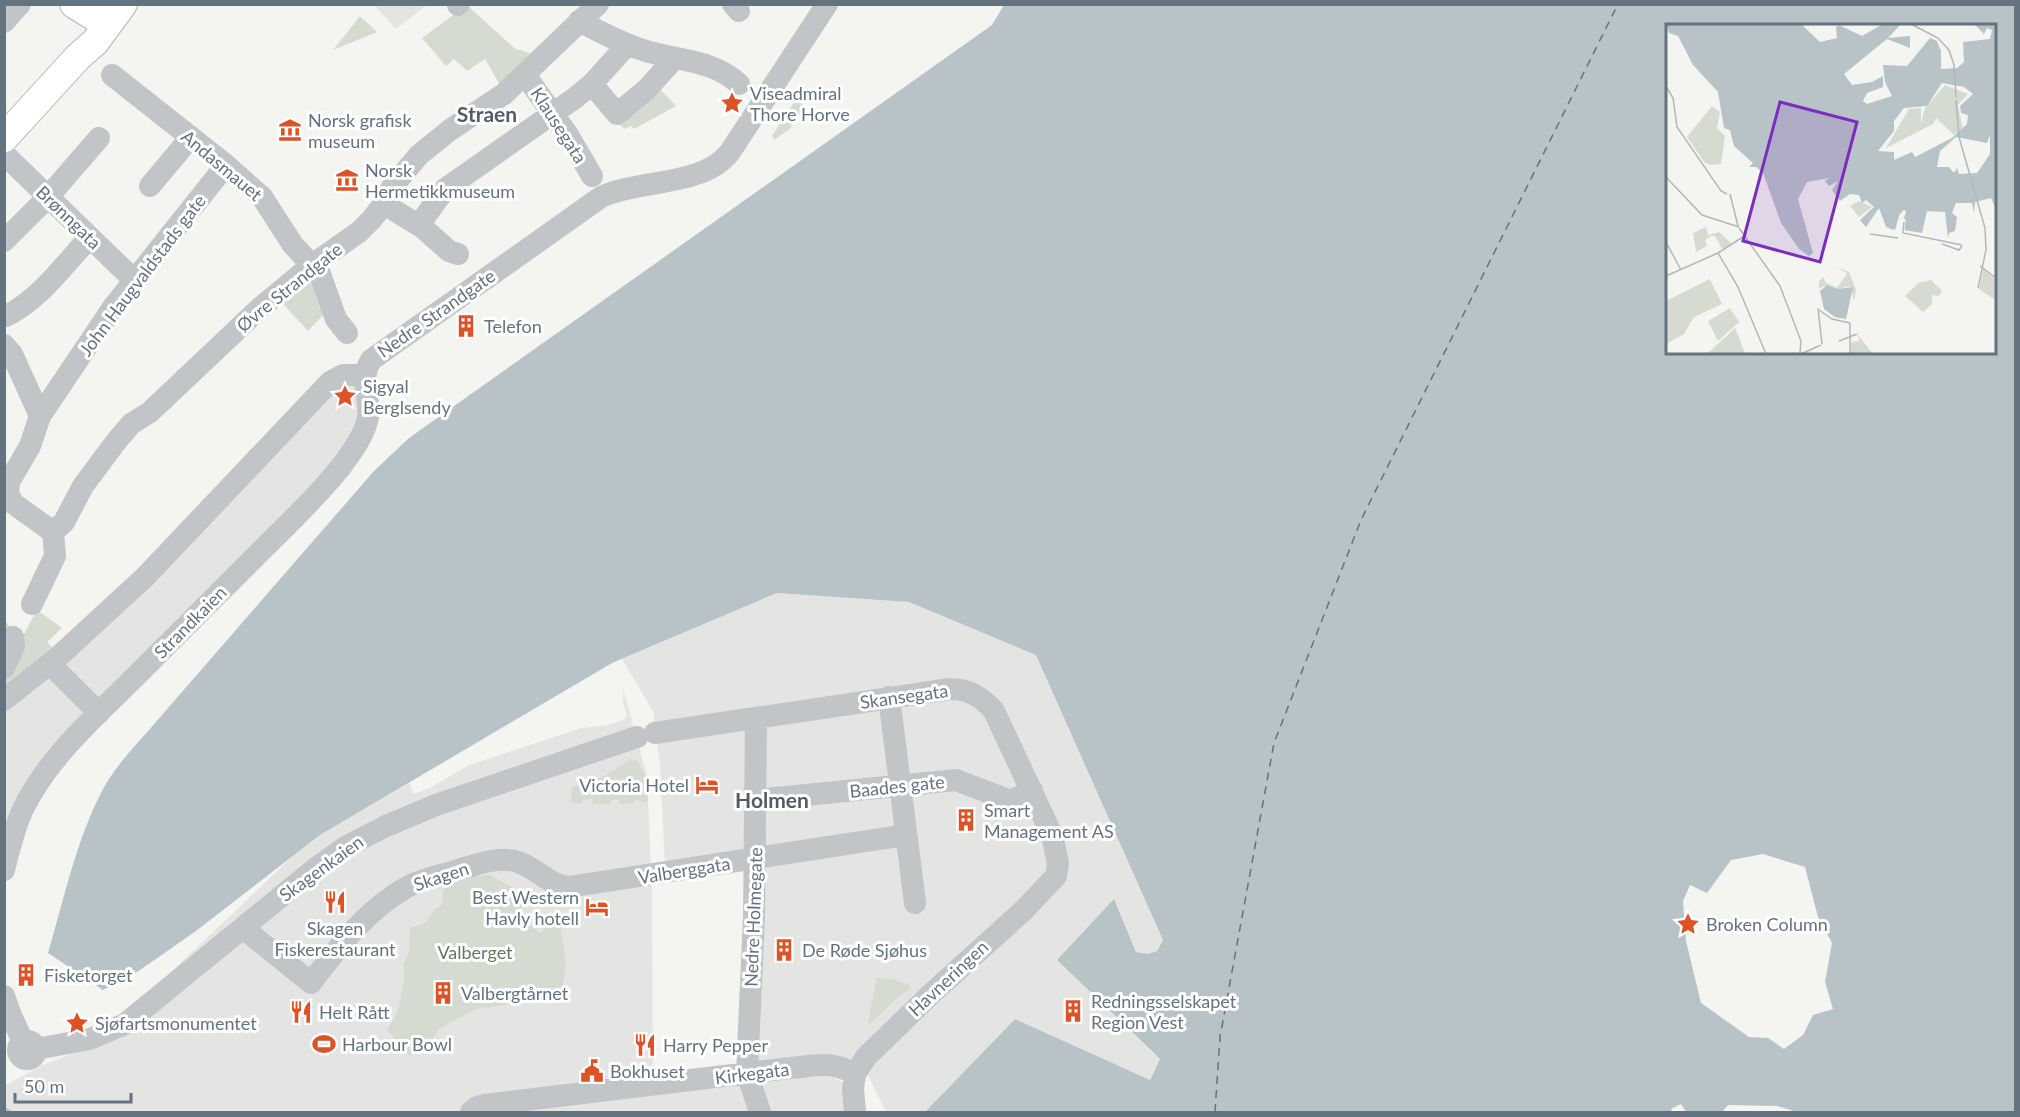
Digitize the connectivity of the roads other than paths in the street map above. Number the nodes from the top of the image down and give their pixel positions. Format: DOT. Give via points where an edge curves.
graph roads {
  1 [pos="20,4"];
  2 [pos="74,4"];
  3 [pos="123,4"];
  4 [pos="598,4"];
  5 [pos="827,4"];
  6 [pos="102,12"];
  7 [pos="579,21"];
  8 [pos="4,22"];
  9 [pos="627,45"];
  10 [pos="81,53"];
  11 [pos="674,59"];
  12 [pos="112,75"];
  13 [pos="525,75"];
  14 [pos="592,84"];
  15 [pos="739,84"];
  16 [pos="554,114"];
  17 [pos="191,137"];
  18 [pos="4,138"];
  19 [pos="99,138"];
  20 [pos="4,154"];
  21 [pos="226,165"];
  22 [pos="592,176"];
  23 [pos="150,186"];
  24 [pos="48,197"];
  25 [pos="384,204"];
  26 [pos="418,225"];
  27 [pos="90,237"];
  28 [pos="4,241"];
  29 [pos="458,254"];
  30 [pos="312,265"];
  31 [pos="134,280"];
  32 [pos="6,316"];
  33 [pos="347,333"];
  34 [pos="4,345"];
  35 [pos="365,375"];
  36 [pos="40,416"];
  37 [pos="52,532"];
  38 [pos="32,604"];
  39 [pos="13,637"];
  40 [pos="50,664"];
  41 [pos="4,668"];
  42 [pos="889,698"];
  43 [pos="4,700"];
  44 [pos="99,713"];
  45 [pos="756,719"];
  46 [pos="646,735"];
  47 [pos="900,785"];
  48 [pos="1032,790"];
  49 [pos="756,800"];
  50 [pos="906,835"];
  51 [pos="1057,851"];
  52 [pos="755,859"];
  53 [pos="4,870"];
  54 [pos="568,887"];
  55 [pos="915,903"];
  56 [pos="243,928"];
  57 [pos="4,996"];
  58 [pos="21,1054"];
  59 [pos="747,1073"];
  60 [pos="855,1074"];
  61 [pos="471,1113"];
  62 [pos="760,1113"];
  63 [pos="855,1113"];
  1 -- 8 [label="street"];
  2 -- 6 [label="main road"];
  3 -- 10 [label="main road" via="95,42"];
  4 -- 7 [label="street, Øvre Strandgate"];
  5 -- 35 [label="street, Nedre Strandgate" via="719,164 698,174 618,191 596,200 380,352 369,363"];
  6 -- 10 [label="main road"];
  7 -- 9 [label="street"];
  7 -- 13 [label="street, Øvre Strandgate"];
  9 -- 11 [label="street"];
  9 -- 14 [label="street"];
  10 -- 18 [label="main road"];
  11 -- 14 [label="street" via="617,114"];
  11 -- 15 [label="street" via="712,66"];
  12 -- 17 [label="street, Andasmauet"];
  13 -- 16 [label="street, Klausegata"];
  13 -- 25 [label="street, Øvre Strandgate" via="419,155 392,187"];
  14 -- 16 [label="street"];
  16 -- 22 [label="street, Klausegata"];
  16 -- 26 [label="street" via="446,189"];
  17 -- 21 [label="street, Andasmauet"];
  17 -- 23 [label="street"];
  19 -- 24 [label="street"];
  20 -- 24 [label="street, Brønngata"];
  21 -- 30 [label="street, Andasmauet" via="262,197 293,245"];
  21 -- 31 [label="street, John Haugvaldstads gate"];
  24 -- 27 [label="street, Brønngata"];
  24 -- 28 [label="street"];
  25 -- 26 [label="street"];
  25 -- 30 [label="street, Øvre Strandgate" via="359,232"];
  26 -- 29 [label="street"];
  27 -- 31 [label="street, Brønngata"];
  27 -- 32 [label="street" via="50,281 21,308"];
  30 -- 33 [label="street, Andasmauet" via="321,277 336,319"];
  30 -- 37 [label="street, Øvre Strandgate" via="260,308 150,412 131,424 83,486 64,522"];
  31 -- 36 [label="street, John Haugvaldstads gate"];
  34 -- 36 [label="street" via="12,354"];
  35 -- 40 [label="street, Nedre Strandgate" via="343,375 330,382 145,577"];
  35 -- 44 [label="street, Strandkaien" via="366,423 336,472"];
  36 -- 37 [label="street, John Haugvaldstads gate" via="30,446 9,482 8,494 14,504"];
  37 -- 38 [label="street" via="55,556"];
  39 -- 41 [label="street" via="14,646"];
  40 -- 43 [label="street, Nedre Strandgate"];
  40 -- 44 [label="street"];
  42 -- 45 [label="street, Skansegata"];
  42 -- 47 [label="street"];
  42 -- 48 [label="street, Skansegata" via="950,689 981,698 994,711"];
  44 -- 53 [label="street, Strandkaien" via="34,790 17,824"];
  45 -- 46 [label="street, Skansegata"];
  45 -- 49 [label="street, Nedre Holmegate"];
  46 -- 56 [label="street, Skagenkaien" via="463,795 386,826 346,846"];
  47 -- 48 [label="street, Baades gate" via="956,780 1011,801"];
  47 -- 49 [label="street, Baades gate"];
  47 -- 50 [label="street"];
  48 -- 51 [label="street, Skansegata"];
  49 -- 52 [label="street, Nedre Holmegate"];
  50 -- 52 [label="street, Valberggata"];
  50 -- 55 [label="street"];
  51 -- 60 [label="street, Havneringen" via="1053,881 900,1023"];
  52 -- 54 [label="street, Valberggata"];
  52 -- 59 [label="street, Nedre Holmegate"];
  54 -- 56 [label="street, Skagen" via="511,861 480,864 412,884 365,920 311,982"];
  56 -- 58 [label="street, Skagenkaien" via="124,1024 90,1039"];
  57 -- 58 [label="street"];
  59 -- 60 [label="street, Kirkegata" via="831,1065"];
  59 -- 61 [label="street, Kirkegata" via="484,1105"];
  59 -- 62 [label="street, Nedre Holmegate"];
  60 -- 63 [label="street"];
}
